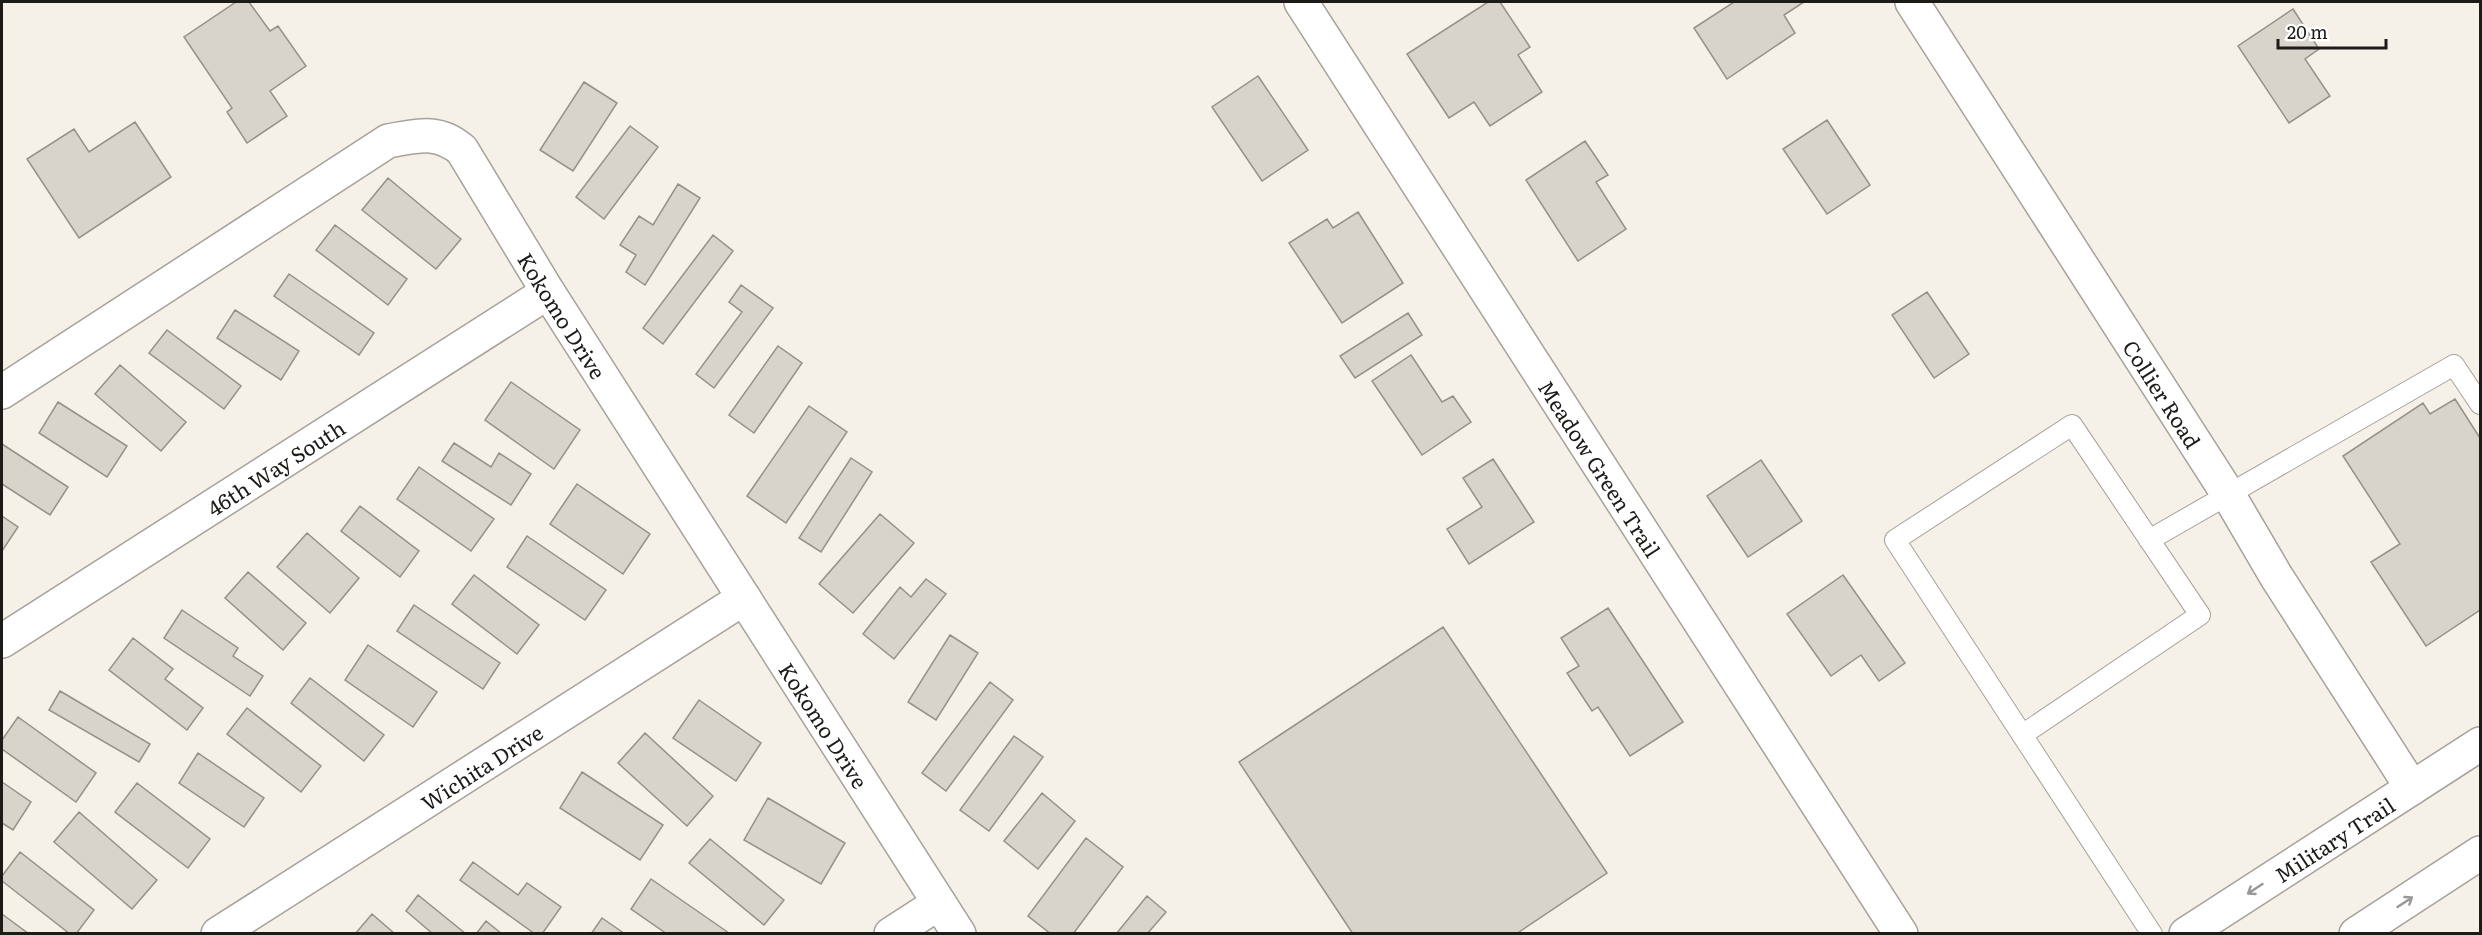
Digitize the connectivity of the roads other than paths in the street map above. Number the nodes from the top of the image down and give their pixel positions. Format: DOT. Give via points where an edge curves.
graph roads {
  1 [pos="1301,2"];
  2 [pos="1912,2"];
  3 [pos="548,292"];
  4 [pos="2,392"];
  5 [pos="2481,405"];
  6 [pos="2228,494"];
  7 [pos="2149,540"];
  8 [pos="744,597"];
  9 [pos="2,641"];
  10 [pos="2022,735"];
  11 [pos="2481,744"];
  12 [pos="2412,788"];
  13 [pos="2481,853"];
  14 [pos="939,903"];
  15 [pos="218,933"];
  16 [pos="891,933"];
  17 [pos="959,933"];
  18 [pos="1901,933"];
  19 [pos="2152,933"];
  20 [pos="2186,933"];
  21 [pos="2356,933"];
  1 -- 18 [label="street, Meadow Green Trail"];
  2 -- 6 [label="street, Collier Road"];
  3 -- 4 [label="street, Kokomo Drive" via="462,150 450,140 425,135 388,141"];
  3 -- 8 [label="street, Kokomo Drive"];
  3 -- 9 [label="street, 46th Way South"];
  5 -- 6 [label="lane" via="2454,365"];
  6 -- 7 [label="lane"];
  6 -- 12 [label="street, Collier Road"];
  7 -- 10 [label="lane" via="2200,615"];
  7 -- 10 [label="lane" via="2072,425 1895,540"];
  8 -- 14 [label="street, Kokomo Drive"];
  8 -- 15 [label="street, Wichita Drive"];
  10 -- 19 [label="lane"];
  11 -- 12 [label="street, Military Trail"];
  12 -- 20 [label="street, Military Trail, one-way"];
  21 -- 13 [label="street, one-way"];
  14 -- 16 [label="street"];
  14 -- 17 [label="street, Kokomo Drive"];
}
